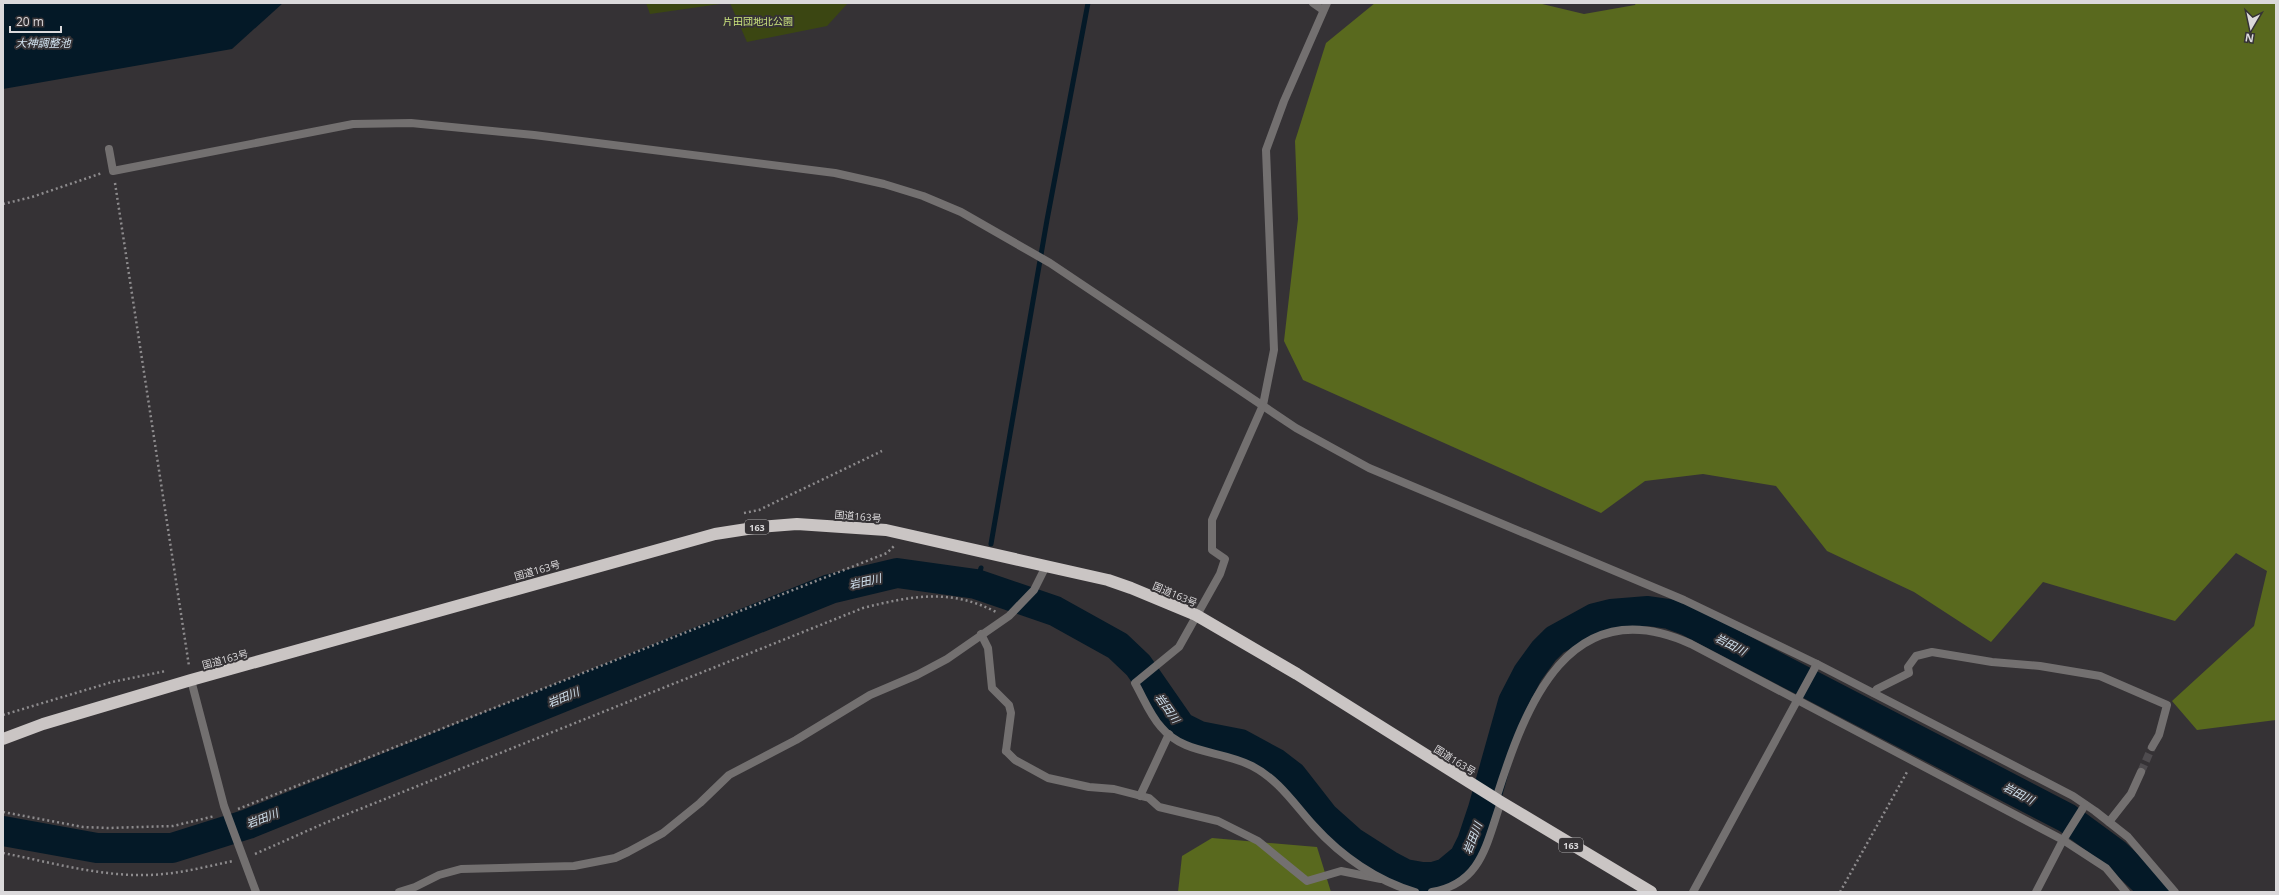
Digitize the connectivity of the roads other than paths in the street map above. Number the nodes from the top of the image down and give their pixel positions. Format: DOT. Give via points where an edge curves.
graph roads {
  1 [pos="1313,3"];
  2 [pos="1325,6"];
  3 [pos="109,149"];
  4 [pos="1263,405"];
  5 [pos="1046,566"];
  6 [pos="1196,615"];
  7 [pos="981,634"];
  8 [pos="1816,666"];
  9 [pos="191,680"];
  10 [pos="1874,693"];
  11 [pos="1798,698"];
  12 [pos="1169,734"];
  13 [pos="3,739"];
  14 [pos="2152,747"];
  15 [pos="2141,772"];
  16 [pos="1140,796"];
  17 [pos="1496,799"];
  18 [pos="2085,805"];
  19 [pos="2109,822"];
  20 [pos="2065,837"];
  21 [pos="1381,879"];
  22 [pos="256,892"];
  23 [pos="399,892"];
  24 [pos="1415,892"];
  25 [pos="1432,892"];
  26 [pos="1651,892"];
  27 [pos="1693,892"];
  28 [pos="2036,892"];
  29 [pos="2126,892"];
  30 [pos="2175,892"];
  1 -- 2 [label="street"];
  2 -- 4 [label="street" via="1266,150 1274,350"];
  3 -- 4 [label="street" via="113,172 353,124 411,123 534,135 835,173 923,196 961,212 1050,263"];
  4 -- 6 [label="street" via="1212,520 1212,550 1225,559 1220,574"];
  4 -- 8 [label="street" via="1296,428 1369,468 1684,600"];
  5 -- 6 [label="highway, 国道163号 / 163" via="1108,580"];
  5 -- 7 [label="street" via="1034,590 1008,617"];
  5 -- 9 [label="highway, 国道163号 / 163" via="901,534 840,526 797,524 760,527 715,534"];
  6 -- 12 [label="street" via="1179,647 1135,683 1161,728"];
  6 -- 17 [label="highway, 国道163号 / 163" via="1297,674"];
  7 -- 16 [label="street" via="988,648 992,688 1005,700 1011,712 1006,752 1015,760 1048,778"];
  7 -- 23 [label="street" via="947,659 870,695 796,740 729,775 663,833 615,858 574,866 461,869 439,875"];
  8 -- 10 [label="street"];
  8 -- 11 [label="street"];
  9 -- 13 [label="highway, 国道163号 / 163" via="43,724"];
  9 -- 22 [label="street" via="227,813"];
  10 -- 14 [label="street" via="1909,673 1908,667 1916,656 1932,652 2100,676 2167,705 2159,735"];
  10 -- 18 [label="street" via="2073,796"];
  11 -- 17 [label="street" via="1681,639 1645,631 1606,634 1577,648 1545,682 1517,736"];
  11 -- 20 [label="street" via="1912,760"];
  11 -- 27 [label="street"];
  12 -- 16 [label="street"];
  12 -- 21 [label="street" via="1189,747 1234,758 1270,777 1320,832 1358,864"];
  15 -- 19 [label="street" via="2131,794"];
  16 -- 21 [label="street" via="1150,798 1159,807 1218,821 1258,841 1307,881 1341,871"];
  17 -- 25 [label="street" via="1482,856 1470,876 1450,887"];
  17 -- 26 [label="highway, 国道163号 / 163"];
  18 -- 19 [label="street"];
  18 -- 20 [label="street"];
  19 -- 30 [label="street" via="2146,856"];
  20 -- 28 [label="street"];
  20 -- 29 [label="street" via="2106,868"];
  21 -- 24 [label="street"];
}
